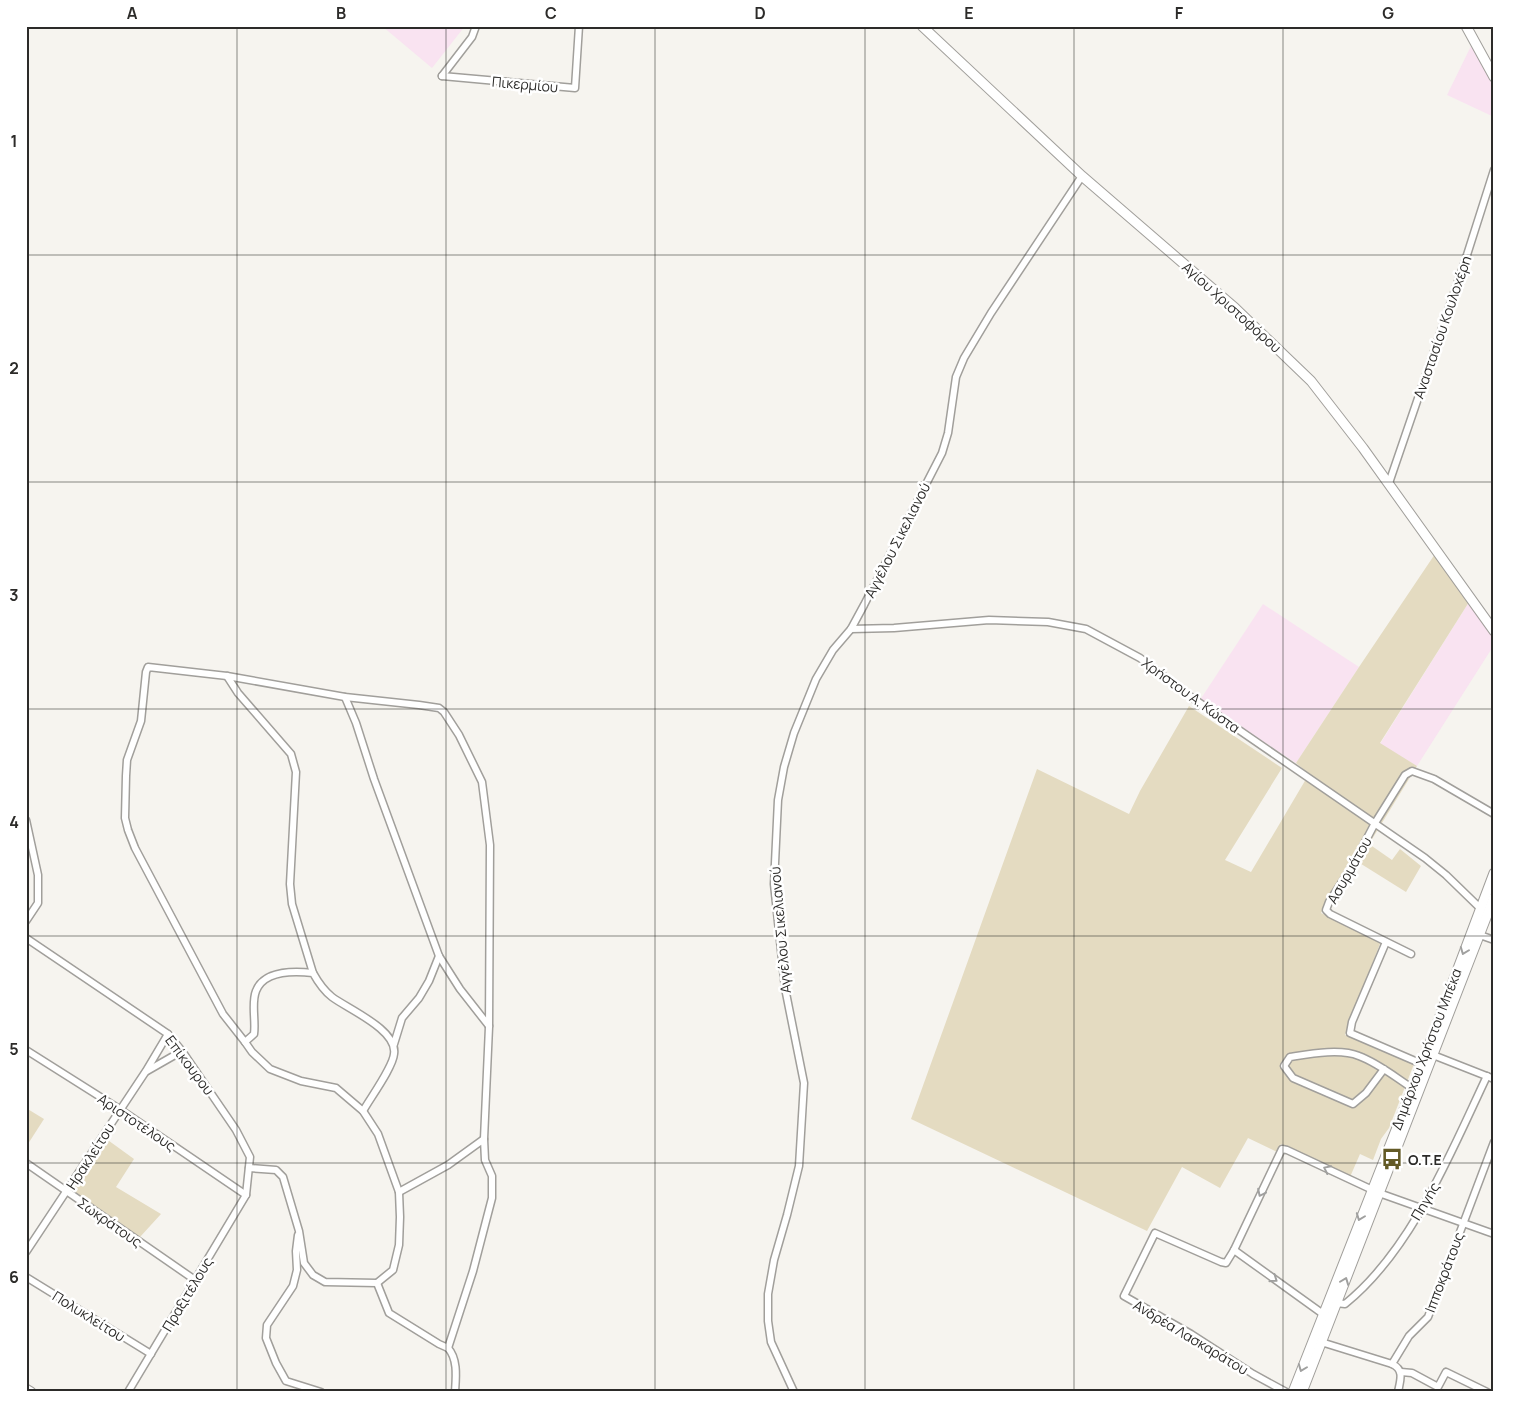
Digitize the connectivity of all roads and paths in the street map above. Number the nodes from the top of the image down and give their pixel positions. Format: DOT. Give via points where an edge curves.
graph roads {
  1 [pos="476,26"];
  2 [pos="578,26"];
  3 [pos="922,26"];
  4 [pos="1466,26"];
  5 [pos="1494,77"];
  6 [pos="1494,170"];
  7 [pos="1082,176"];
  8 [pos="1389,483"];
  9 [pos="851,629"];
  10 [pos="1494,630"];
  11 [pos="227,676"];
  12 [pos="345,697"];
  13 [pos="1494,814"];
  14 [pos="26,820"];
  15 [pos="1375,824"];
  16 [pos="1494,873"];
  17 [pos="1494,897"];
  18 [pos="1480,908"];
  19 [pos="26,921"];
  20 [pos="1475,934"];
  21 [pos="26,938"];
  22 [pos="1494,940"];
  23 [pos="1386,942"];
  24 [pos="1411,954"];
  25 [pos="439,956"];
  26 [pos="313,973"];
  27 [pos="489,1027"];
  28 [pos="168,1034"];
  29 [pos="245,1042"];
  30 [pos="394,1044"];
  31 [pos="26,1050"];
  32 [pos="182,1051"];
  33 [pos="1433,1055"];
  34 [pos="1422,1064"];
  35 [pos="1384,1069"];
  36 [pos="146,1071"];
  37 [pos="1487,1076"];
  38 [pos="1494,1079"];
  39 [pos="1412,1088"];
  40 [pos="121,1110"];
  41 [pos="363,1110"];
  42 [pos="484,1139"];
  43 [pos="1494,1142"];
  44 [pos="26,1163"];
  45 [pos="249,1168"];
  46 [pos="67,1191"];
  47 [pos="399,1192"];
  48 [pos="1375,1192"];
  49 [pos="246,1195"];
  50 [pos="1422,1208"];
  51 [pos="1463,1223"];
  52 [pos="299,1231"];
  53 [pos="1494,1234"];
  54 [pos="1234,1250"];
  55 [pos="26,1252"];
  56 [pos="26,1277"];
  57 [pos="195,1280"];
  58 [pos="377,1283"];
  59 [pos="1336,1303"];
  60 [pos="1323,1314"];
  61 [pos="1321,1342"];
  62 [pos="448,1348"];
  63 [pos="151,1354"];
  64 [pos="1392,1364"];
  65 [pos="1401,1372"];
  66 [pos="26,1389"];
  67 [pos="31,1392"];
  68 [pos="128,1392"];
  69 [pos="321,1392"];
  70 [pos="455,1392"];
  71 [pos="794,1392"];
  72 [pos="1286,1392"];
  73 [pos="1293,1392"];
  74 [pos="1302,1392"];
  75 [pos="1398,1392"];
  76 [pos="1487,1392"];
  1 -- 2 [label="street, Πικερμίου" via="472,37 442,76 575,88"];
  3 -- 7 [label="main road, Αγίου Χριστοφόρου"];
  4 -- 5 [label="main road"];
  6 -- 8 [label="street, Αναστασίου Κουλοχέρη"];
  7 -- 8 [label="main road, Αγίου Χριστοφόρου" via="1235,308 1311,381"];
  7 -- 9 [label="street, Αγγέλου Σικελιανού" via="964,358 956,377 942,453"];
  8 -- 10 [label="main road, Αγίου Χριστοφόρου"];
  9 -- 15 [label="street, Χρήστου Α. Κώστα" via="989,620 1048,622 1086,629 1140,658"];
  9 -- 71 [label="street, Αγγέλου Σικελιανού" via="833,650 808,695 784,767 778,800 774,884 784,988 804,1083 799,1166 774,1260 768,1294 768,1321 771,1342"];
  11 -- 12 [label="street"];
  11 -- 26 [label="street" via="292,754 296,772 290,884 292,904"];
  11 -- 29 [label="street" via="148,667 141,721 127,760 125,818 150,876 223,1014"];
  12 -- 25 [label="street"];
  12 -- 27 [label="street" via="439,708 460,735 472,759 482,782 490,845"];
  13 -- 15 [label="street, Ασυρμάτου" via="1415,771 1409,772"];
  14 -- 19 [label="street" via="38,876 38,903"];
  15 -- 18 [label="street, Χρήστου Α. Κώστα" via="1425,858"];
  15 -- 23 [label="street, Ασυρμάτου" via="1326,910"];
  16 -- 18 [label="main road, Δημάρχου Χρήστου Μπέκα"];
  17 -- 20 [label="main road, Δημάρχου Χρήστου Μπέκα"];
  18 -- 20 [label="main road, Δημάρχου Χρήστου Μπέκα"];
  20 -- 22 [label="street"];
  20 -- 33 [label="main road, Δημάρχου Χρήστου Μπέκα"];
  20 -- 34 [label="main road, Δημάρχου Χρήστου Μπέκα, one-way"];
  21 -- 28 [label="street, Επίκουρου"];
  23 -- 24 [label="street, Ασυρμάτου"];
  23 -- 34 [label="street" via="1350,1033"];
  25 -- 27 [label="street"];
  25 -- 30 [label="street" via="424,990 402,1018"];
  26 -- 29 [label="street" via="277,974 263,982 256,991 254,1034"];
  26 -- 30 [label="street" via="332,997 382,1030"];
  27 -- 42 [label="street"];
  28 -- 32 [label="street, Επίκουρου"];
  28 -- 36 [label="street, Ηρακλείτου"];
  29 -- 41 [label="street" via="270,1069 301,1081 336,1088"];
  30 -- 41 [label="street" via="394,1055"];
  31 -- 40 [label="street, Αριστοτέλους"];
  32 -- 36 [label="street"];
  32 -- 45 [label="street, Επίκουρου" via="236,1130 250,1156"];
  33 -- 37 [label="street"];
  33 -- 48 [label="main road, Δημάρχου Χρήστου Μπέκα"];
  34 -- 39 [label="main road, Δημάρχου Χρήστου Μπέκα"];
  35 -- 35 [label="street" via="1358,1055 1334,1052 1290,1057 1284,1066 1292,1078 1353,1104"];
  35 -- 39 [label="street"];
  36 -- 40 [label="street, Ηρακλείτου"];
  37 -- 38 [label="street"];
  37 -- 50 [label="street, Πηγής"];
  39 -- 48 [label="main road, Δημάρχου Χρήστου Μπέκα"];
  40 -- 46 [label="street, Ηρακλείτου"];
  40 -- 49 [label="street, Αριστοτέλους"];
  41 -- 47 [label="street" via="378,1134"];
  42 -- 47 [label="street" via="448,1165"];
  42 -- 62 [label="street" via="485,1160 492,1176 492,1198"];
  43 -- 51 [label="street, Ιπποκράτους"];
  44 -- 46 [label="street, Σωκράτους"];
  45 -- 49 [label="street, Επίκουρου"];
  45 -- 52 [label="street" via="276,1170 284,1177"];
  46 -- 55 [label="street, Ηρακλείτου"];
  46 -- 57 [label="street, Σωκράτους"];
  47 -- 58 [label="street" via="399,1245 392,1270"];
  48 -- 50 [label="street"];
  48 -- 54 [label="street, one-way" via="1282,1149"];
  59 -- 48 [label="main road, Δημάρχου Χρήστου Μπέκα, one-way"];
  48 -- 60 [label="main road, Δημάρχου Χρήστου Μπέκα, one-way"];
  49 -- 57 [label="street, Πραξιτέλους"];
  50 -- 51 [label="street"];
  50 -- 59 [label="street, Πηγής" via="1386,1261 1354,1297 1345,1304"];
  51 -- 53 [label="street"];
  51 -- 64 [label="street, Ιπποκράτους" via="1428,1317 1409,1336"];
  52 -- 58 [label="street" via="304,1262 313,1275 325,1282"];
  52 -- 69 [label="street" via="298,1270 293,1286 267,1325 266,1338 286,1381"];
  54 -- 60 [label="street, one-way"];
  54 -- 72 [label="street, Ανδρέα Λασκαράτου" via="1226,1263 1221,1262 1154,1233 1124,1296"];
  56 -- 63 [label="street, Πολυκλείτου"];
  57 -- 63 [label="street, Πραξιτέλους"];
  58 -- 62 [label="street" via="389,1313"];
  59 -- 61 [label="main road, Δημάρχου Χρήστου Μπέκα"];
  60 -- 73 [label="main road, Δημάρχου Χρήστου Μπέκα, one-way"];
  61 -- 64 [label="street"];
  61 -- 74 [label="main road, Δημάρχου Χρήστου Μπέκα"];
  62 -- 70 [label="street" via="453,1352"];
  63 -- 68 [label="street, Πραξιτέλους"];
  64 -- 65 [label="street"];
  65 -- 75 [label="street"];
  65 -- 76 [label="street" via="1412,1373 1438,1387 1446,1372"];
  66 -- 67 [label="main road"];
}
